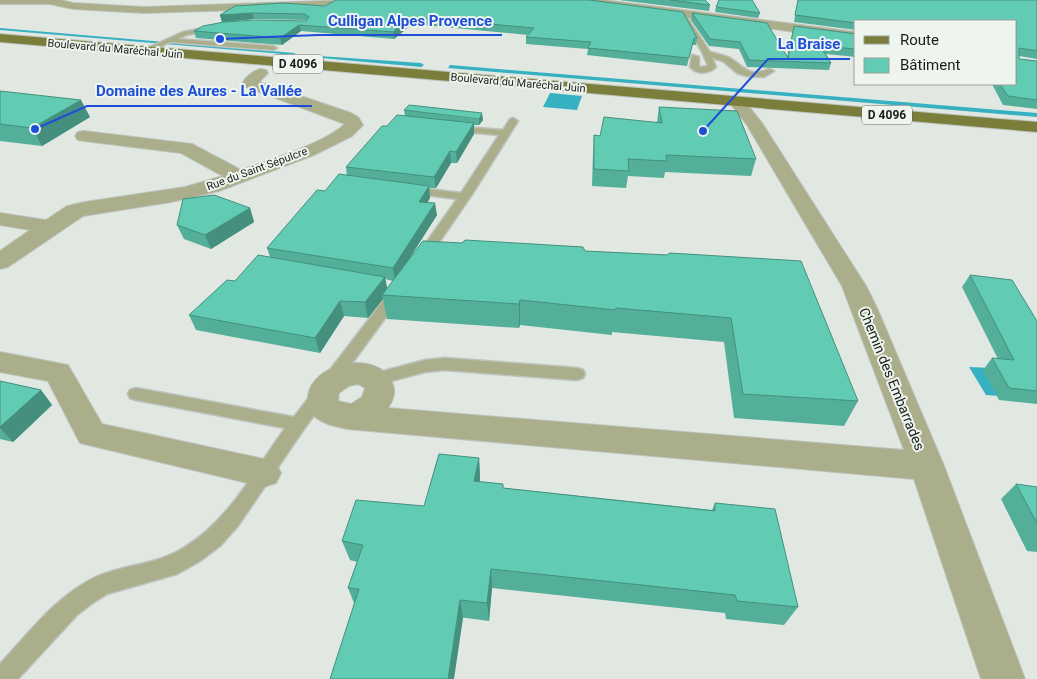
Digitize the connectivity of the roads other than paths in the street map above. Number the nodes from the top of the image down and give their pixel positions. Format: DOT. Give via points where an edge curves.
graph roads {
  1 [pos="348,0"];
  2 [pos="578,0"];
  3 [pos="0,1"];
  4 [pos="48,1"];
  5 [pos="683,15"];
  6 [pos="222,27"];
  7 [pos="854,36"];
  8 [pos="0,38"];
  9 [pos="169,40"];
  10 [pos="273,48"];
  11 [pos="145,51"];
  12 [pos="707,54"];
  13 [pos="695,57"];
  14 [pos="770,71"];
  15 [pos="261,73"];
  16 [pos="737,102"];
  17 [pos="443,126"];
  18 [pos="1037,127"];
  19 [pos="84,136"];
  20 [pos="239,177"];
  21 [pos="401,189"];
  22 [pos="464,197"];
  23 [pos="0,219"];
  24 [pos="50,227"];
  25 [pos="0,262"];
  26 [pos="405,281"];
  27 [pos="382,285"];
  28 [pos="0,362"];
  29 [pos="577,374"];
  30 [pos="376,379"];
  31 [pos="326,387"];
  32 [pos="136,394"];
  33 [pos="347,417"];
  34 [pos="298,424"];
  35 [pos="927,466"];
  36 [pos="264,473"];
  37 [pos="2,679"];
  38 [pos="1003,679"];
  1 -- 4 [label="street" via="144,10"];
  2 -- 5 [label="street"];
  3 -- 4 [label="street"];
  5 -- 7 [label="street"];
  5 -- 12 [label="lane"];
  6 -- 9 [label="lane" via="185,32"];
  8 -- 11 [label="main road, Boulevard du Maréchal Juin / D 4096"];
  9 -- 10 [label="lane"];
  9 -- 11 [label="lane"];
  11 -- 16 [label="main road, Boulevard du Maréchal Juin / D 4096"];
  12 -- 13 [label="lane" via="712,67 706,70 694,68"];
  12 -- 14 [label="lane" via="726,59 746,74 768,74"];
  15 -- 20 [label="street, Rue du Saint Sépulcre" via="251,84 345,117 354,126 335,140"];
  16 -- 18 [label="main road, Boulevard du Maréchal Juin / D 4096"];
  16 -- 35 [label="street, Chemin des Embarrades" via="754,123 854,286"];
  17 -- 22 [label="lane" via="508,127"];
  19 -- 20 [label="street" via="186,148"];
  20 -- 24 [label="street, Rue du Saint Sépulcre" via="190,192 85,208"];
  21 -- 22 [label="lane"];
  22 -- 26 [label="lane"];
  23 -- 24 [label="street"];
  24 -- 25 [label="street, Rue du Saint Sépulcre"];
  26 -- 27 [label="lane"];
  26 -- 31 [label="lane"];
  28 -- 36 [label="street" via="58,372 90,434"];
  29 -- 30 [label="lane" via="445,364"];
  30 -- 31 [label="street" via="369,375 351,374"];
  30 -- 33 [label="street" via="381,392 374,406 357,416"];
  31 -- 33 [label="street" via="322,394 324,408"];
  31 -- 34 [label="lane"];
  32 -- 34 [label="lane"];
  33 -- 35 [label="street"];
  34 -- 36 [label="lane"];
  35 -- 38 [label="street, Chemin des Embarrades"];
  36 -- 37 [label="lane" via="231,520 213,539 170,566 103,585 86,594 69,607"];
}
